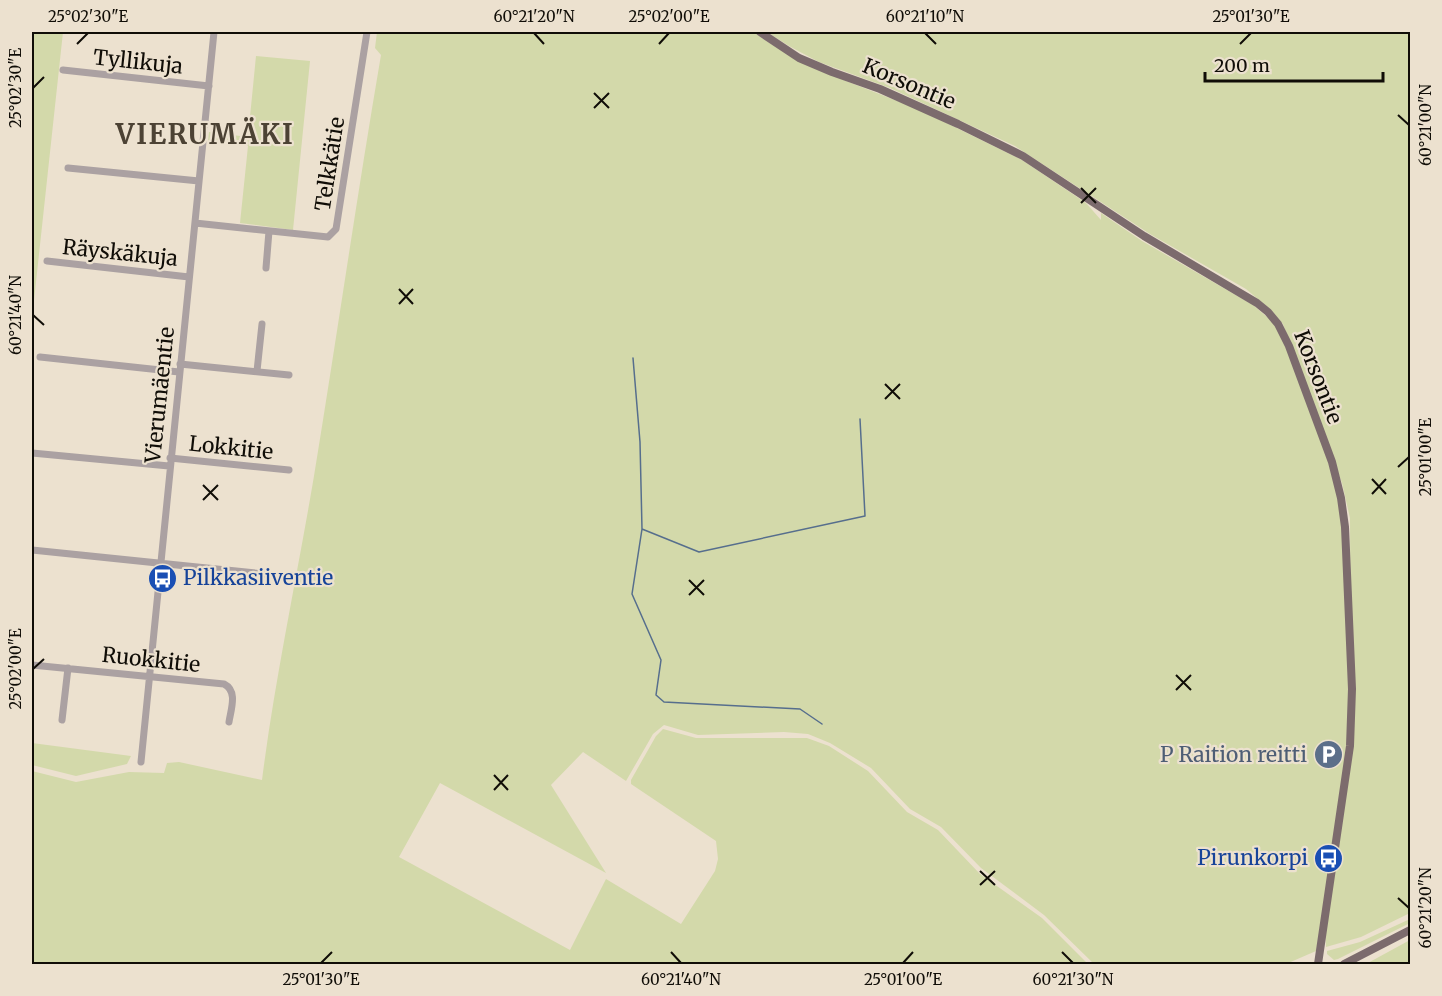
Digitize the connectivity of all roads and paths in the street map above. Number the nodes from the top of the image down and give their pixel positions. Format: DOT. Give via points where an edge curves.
graph roads {
  1 [pos="214,32"];
  2 [pos="367,32"];
  3 [pos="760,32"];
  4 [pos="63,70"];
  5 [pos="209,86"];
  6 [pos="68,168"];
  7 [pos="198,181"];
  8 [pos="195,223"];
  9 [pos="269,231"];
  10 [pos="47,261"];
  11 [pos="266,268"];
  12 [pos="189,277"];
  13 [pos="262,324"];
  14 [pos="40,357"];
  15 [pos="180,364"];
  16 [pos="257,371"];
  17 [pos="179,372"];
  18 [pos="289,375"];
  19 [pos="32,453"];
  20 [pos="170,458"];
  21 [pos="169,466"];
  22 [pos="289,470"];
  23 [pos="32,550"];
  24 [pos="160,562"];
  25 [pos="274,575"];
  26 [pos="32,665"];
  27 [pos="68,668"];
  28 [pos="148,675"];
  29 [pos="62,720"];
  30 [pos="228,722"];
  31 [pos="141,762"];
  32 [pos="1410,930"];
  33 [pos="1318,964"];
  34 [pos="1344,964"];
  1 -- 5 [label="street, Vierumäentie"];
  2 -- 9 [label="street, Telkkätie" via="336,229 328,237"];
  3 -- 33 [label="main road, Korsontie" via="799,58 880,89 1023,156 1144,236 1257,303 1278,324 1332,462 1345,527 1353,688 1351,736"];
  4 -- 5 [label="street, Tyllikuja"];
  5 -- 7 [label="street, Vierumäentie"];
  6 -- 7 [label="street"];
  7 -- 8 [label="street, Vierumäentie"];
  8 -- 9 [label="street, Telkkätie"];
  8 -- 12 [label="street, Vierumäentie"];
  9 -- 11 [label="street"];
  10 -- 12 [label="street, Räyskäkuja"];
  12 -- 15 [label="street, Vierumäentie"];
  13 -- 16 [label="street"];
  14 -- 17 [label="street"];
  15 -- 16 [label="street"];
  15 -- 17 [label="street, Vierumäentie"];
  16 -- 18 [label="street"];
  17 -- 20 [label="street, Vierumäentie"];
  19 -- 21 [label="street, Lokkitie"];
  20 -- 21 [label="street, Vierumäentie"];
  20 -- 22 [label="street, Lokkitie"];
  21 -- 24 [label="street, Vierumäentie"];
  23 -- 24 [label="street"];
  24 -- 25 [label="street"];
  24 -- 28 [label="street, Vierumäentie"];
  26 -- 27 [label="street, Ruokkitie"];
  27 -- 28 [label="street, Ruokkitie"];
  27 -- 29 [label="street"];
  28 -- 30 [label="street, Ruokkitie" via="229,686 233,693"];
  28 -- 31 [label="street, Vierumäentie"];
  32 -- 34 [label="main road"];
}
